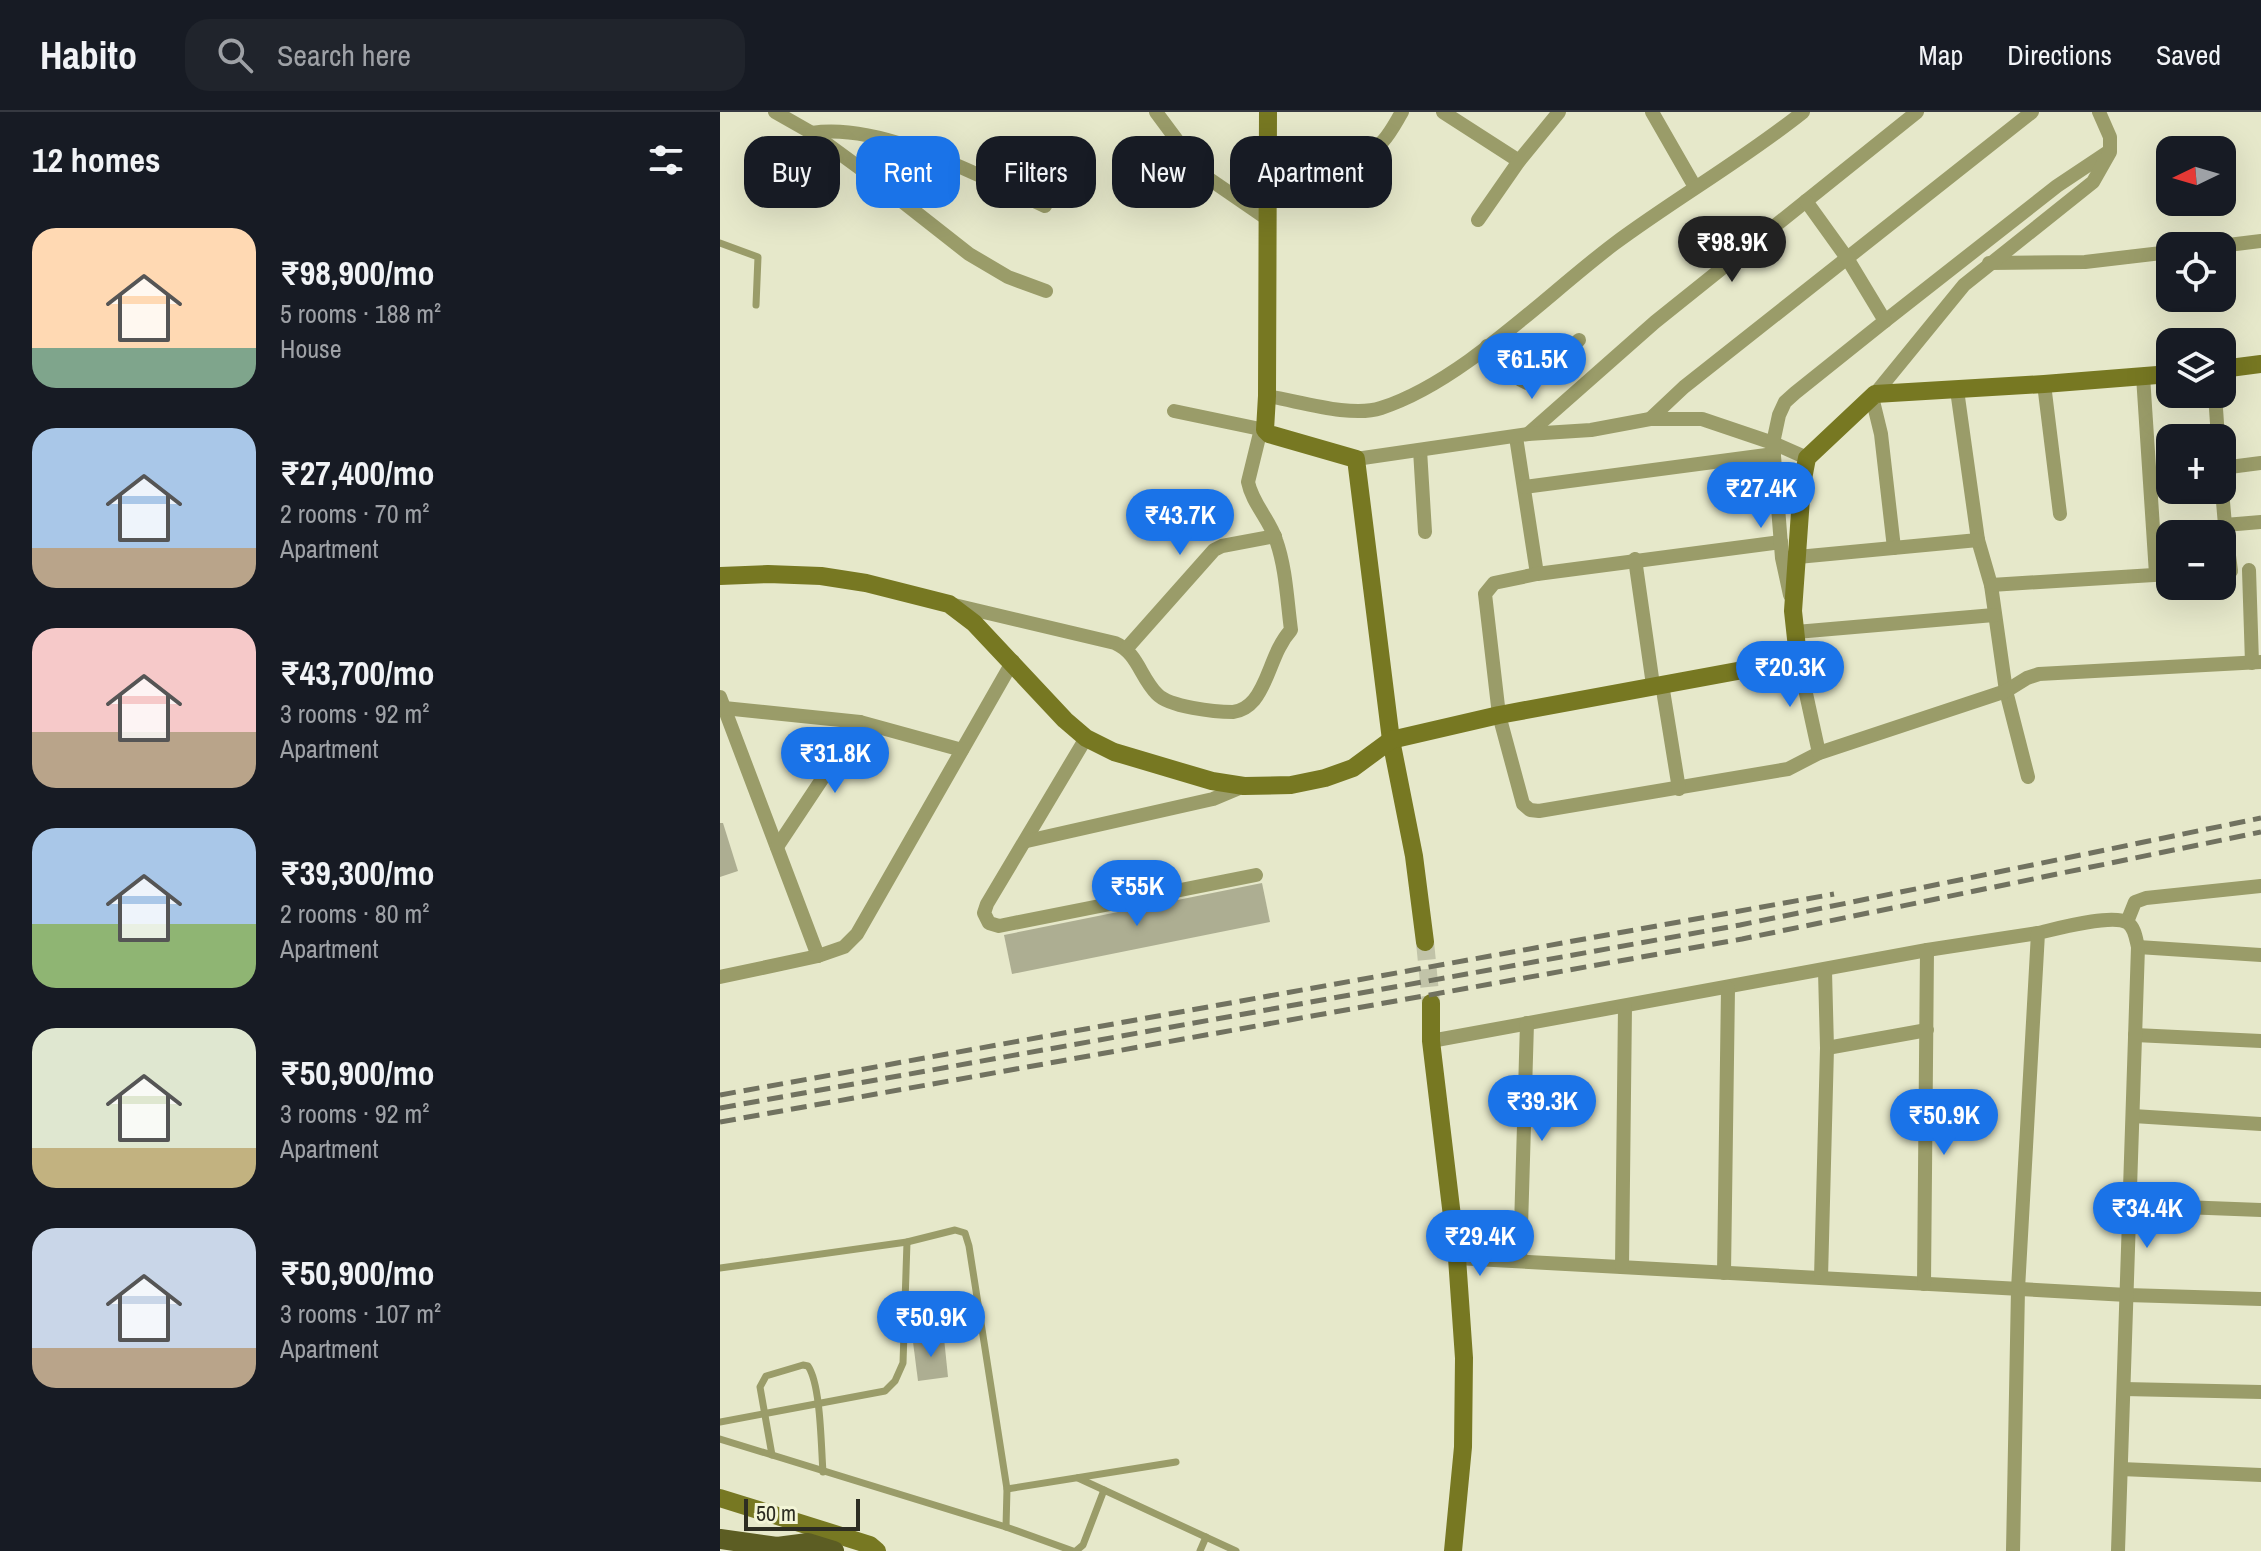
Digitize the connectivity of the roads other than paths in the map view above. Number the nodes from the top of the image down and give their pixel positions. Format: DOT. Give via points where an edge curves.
graph roads {
  1 [pos="775,112"];
  2 [pos="1156,112"];
  3 [pos="1268,112"];
  4 [pos="1402,112"];
  5 [pos="1443,112"];
  6 [pos="1559,112"];
  7 [pos="1652,112"];
  8 [pos="1803,112"];
  9 [pos="1917,112"];
  10 [pos="2032,112"];
  11 [pos="2099,112"];
  12 [pos="812,133"];
  13 [pos="1267,136"];
  14 [pos="1388,136"];
  15 [pos="2110,152"];
  16 [pos="1519,161"];
  17 [pos="976,177"];
  18 [pos="1695,187"];
  19 [pos="1806,201"];
  20 [pos="1266,208"];
  21 [pos="1266,218"];
  22 [pos="1478,220"];
  23 [pos="2261,241"];
  24 [pos="720,243"];
  25 [pos="2236,244"];
  26 [pos="2156,254"];
  27 [pos="1847,258"];
  28 [pos="1988,263"];
  29 [pos="1046,291"];
  30 [pos="756,305"];
  31 [pos="1885,321"];
  32 [pos="1579,340"];
  33 [pos="1487,346"];
  34 [pos="2261,364"];
  35 [pos="2236,367"];
  36 [pos="2156,375"];
  37 [pos="2143,376"];
  38 [pos="2044,384"];
  39 [pos="1957,390"];
  40 [pos="1267,396"];
  41 [pos="1874,396"];
  42 [pos="1174,411"];
  43 [pos="1650,419"];
  44 [pos="1263,430"];
  45 [pos="1522,435"];
  46 [pos="1773,448"];
  47 [pos="1420,450"];
  48 [pos="1807,458"];
  49 [pos="1356,459"];
  50 [pos="2261,463"];
  51 [pos="2236,466"];
  52 [pos="1524,487"];
  53 [pos="2060,514"];
  54 [pos="2158,520"];
  55 [pos="2261,522"];
  56 [pos="2236,524"];
  57 [pos="1425,532"];
  58 [pos="1275,536"];
  59 [pos="1978,540"];
  60 [pos="1781,542"];
  61 [pos="1894,548"];
  62 [pos="1789,558"];
  63 [pos="1635,559"];
  64 [pos="2255,569"];
  65 [pos="1537,574"];
  66 [pos="2156,574"];
  67 [pos="720,576"];
  68 [pos="1991,585"];
  69 [pos="949,604"];
  70 [pos="1994,615"];
  71 [pos="1796,632"];
  72 [pos="1127,648"];
  73 [pos="1798,657"];
  74 [pos="1013,661"];
  75 [pos="2257,663"];
  76 [pos="1658,684"];
  77 [pos="2006,691"];
  78 [pos="722,703"];
  79 [pos="1499,715"];
  80 [pos="860,722"];
  81 [pos="1086,738"];
  82 [pos="1391,740"];
  83 [pos="962,750"];
  84 [pos="1819,753"];
  85 [pos="2028,777"];
  86 [pos="1244,786"];
  87 [pos="1679,789"];
  88 [pos="1027,841"];
  89 [pos="777,847"];
  90 [pos="1256,875"];
  91 [pos="2261,886"];
  92 [pos="2127,922"];
  93 [pos="2038,933"];
  94 [pos="1425,942"];
  95 [pos="2138,947"];
  96 [pos="1927,950"];
  97 [pos="2261,955"];
  98 [pos="818,956"];
  99 [pos="1825,971"];
  100 [pos="720,977"];
  101 [pos="1728,988"];
  102 [pos="1431,1003"];
  103 [pos="1625,1006"];
  104 [pos="1527,1023"];
  105 [pos="1927,1030"];
  106 [pos="2135,1035"];
  107 [pos="1431,1041"];
  108 [pos="2261,1041"];
  109 [pos="1827,1048"];
  110 [pos="2133,1116"];
  111 [pos="2261,1124"];
  112 [pos="2130,1205"];
  113 [pos="2261,1210"];
  114 [pos="907,1242"];
  115 [pos="1457,1258"];
  116 [pos="1520,1261"];
  117 [pos="1622,1267"];
  118 [pos="720,1268"];
  119 [pos="1724,1273"];
  120 [pos="1821,1278"];
  121 [pos="1924,1284"];
  122 [pos="2018,1289"];
  123 [pos="2127,1295"];
  124 [pos="2261,1299"];
  125 [pos="2124,1389"];
  126 [pos="2261,1392"];
  127 [pos="818,1405"];
  128 [pos="764,1414"];
  129 [pos="720,1422"];
  130 [pos="720,1439"];
  131 [pos="772,1455"];
  132 [pos="1176,1462"];
  133 [pos="2121,1469"];
  134 [pos="823,1472"];
  135 [pos="2261,1475"];
  136 [pos="1078,1478"];
  137 [pos="1007,1489"];
  138 [pos="1104,1490"];
  139 [pos="720,1498"];
  140 [pos="1006,1527"];
  141 [pos="1206,1537"];
  142 [pos="720,1539"];
  143 [pos="780,1549"];
  144 [pos="834,1551"];
  145 [pos="877,1551"];
  146 [pos="1075,1551"];
  147 [pos="1200,1551"];
  148 [pos="1236,1551"];
  149 [pos="1453,1551"];
  150 [pos="2013,1551"];
  151 [pos="2118,1551"];
  1 -- 12 [label="street"];
  2 -- 21 [label="street" via="1202,174"];
  3 -- 13 [label="street"];
  4 -- 14 [label="street"];
  5 -- 16 [label="street"];
  6 -- 16 [label="street"];
  7 -- 18 [label="street"];
  8 -- 18 [label="street"];
  9 -- 19 [label="street"];
  10 -- 27 [label="street"];
  11 -- 15 [label="street"];
  12 -- 17 [label="street" via="844,131 902,145"];
  12 -- 29 [label="street" via="969,254"];
  15 -- 28 [label="street" via="2093,182"];
  15 -- 31 [label="street" via="2057,186"];
  16 -- 22 [label="street"];
  18 -- 33 [label="street" via="1585,266"];
  19 -- 27 [label="street"];
  19 -- 45 [label="street"];
  20 -- 21 [label="street"];
  21 -- 40 [label="street"];
  23 -- 25 [label="street"];
  24 -- 30 [label="lane" via="758,257"];
  26 -- 28 [label="street" via="2085,262"];
  27 -- 31 [label="street"];
  27 -- 43 [label="street"];
  28 -- 41 [label="street"];
  31 -- 46 [label="street" via="1785,402"];
  32 -- 33 [label="street" via="1527,383"];
  33 -- 40 [label="street" via="1435,384 1379,409 1345,410"];
  34 -- 35 [label="street"];
  36 -- 37 [label="street"];
  37 -- 38 [label="street"];
  37 -- 54 [label="street"];
  38 -- 39 [label="street"];
  38 -- 53 [label="street"];
  39 -- 41 [label="street"];
  39 -- 59 [label="street"];
  40 -- 44 [label="street"];
  41 -- 48 [label="street"];
  41 -- 61 [label="street"];
  42 -- 44 [label="street"];
  43 -- 45 [label="street"];
  43 -- 46 [label="street" via="1702,419"];
  44 -- 49 [label="street"];
  44 -- 58 [label="street" via="1248,482"];
  45 -- 47 [label="street"];
  45 -- 52 [label="street"];
  46 -- 48 [label="street"];
  46 -- 52 [label="street"];
  46 -- 60 [label="street"];
  47 -- 49 [label="street"];
  47 -- 57 [label="street"];
  48 -- 62 [label="street"];
  49 -- 82 [label="street"];
  50 -- 51 [label="street"];
  52 -- 65 [label="street"];
  55 -- 56 [label="street"];
  58 -- 72 [label="street" via="1214,550"];
  58 -- 72 [label="street" via="1291,630 1280,641 1246,708 1235,712 1165,700"];
  59 -- 61 [label="street"];
  59 -- 68 [label="street"];
  60 -- 62 [label="street"];
  60 -- 63 [label="street"];
  61 -- 62 [label="street"];
  62 -- 71 [label="street"];
  63 -- 65 [label="street"];
  63 -- 76 [label="street"];
  64 -- 75 [label="street"];
  65 -- 79 [label="street" via="1494,583 1485,594"];
  66 -- 68 [label="street"];
  67 -- 69 [label="street" via="821,576"];
  68 -- 70 [label="street"];
  69 -- 72 [label="street"];
  69 -- 74 [label="street"];
  70 -- 71 [label="street"];
  70 -- 77 [label="street"];
  71 -- 73 [label="street"];
  73 -- 76 [label="street"];
  73 -- 84 [label="street"];
  74 -- 81 [label="street"];
  74 -- 83 [label="street"];
  75 -- 77 [label="street" via="2039,674"];
  76 -- 79 [label="street"];
  76 -- 87 [label="street"];
  77 -- 84 [label="street"];
  77 -- 85 [label="street"];
  78 -- 80 [label="street"];
  78 -- 89 [label="street"];
  79 -- 82 [label="street"];
  79 -- 87 [label="street" via="1523,804 1530,810"];
  80 -- 83 [label="street"];
  80 -- 89 [label="street"];
  81 -- 86 [label="street" via="1114,752"];
  81 -- 88 [label="street"];
  82 -- 86 [label="street" via="1353,768 1325,778"];
  82 -- 94 [label="street"];
  83 -- 98 [label="street" via="857,934 844,947"];
  84 -- 87 [label="street" via="1788,769"];
  86 -- 88 [label="street" via="1213,799"];
  88 -- 90 [label="street" via="987,904 989,923 999,926"];
  89 -- 98 [label="street"];
  91 -- 92 [label="street" via="2146,898 2135,902"];
  92 -- 93 [label="street" via="2103,920"];
  92 -- 95 [label="street"];
  93 -- 96 [label="street"];
  93 -- 122 [label="street"];
  95 -- 97 [label="street"];
  95 -- 106 [label="street"];
  96 -- 99 [label="street"];
  96 -- 105 [label="street"];
  98 -- 100 [label="street"];
  99 -- 101 [label="street"];
  99 -- 109 [label="street"];
  101 -- 103 [label="street"];
  101 -- 119 [label="street"];
  102 -- 107 [label="street"];
  103 -- 104 [label="street"];
  103 -- 117 [label="street"];
  104 -- 107 [label="street"];
  104 -- 116 [label="street"];
  105 -- 109 [label="street"];
  105 -- 121 [label="street"];
  106 -- 108 [label="street"];
  106 -- 110 [label="street"];
  107 -- 115 [label="street"];
  109 -- 120 [label="street"];
  110 -- 111 [label="street"];
  110 -- 112 [label="street"];
  112 -- 113 [label="street"];
  112 -- 123 [label="street"];
  114 -- 118 [label="lane"];
  114 -- 127 [label="lane" via="903,1363 895,1381 885,1391"];
  114 -- 137 [label="lane" via="955,1230 965,1233"];
  115 -- 116 [label="street"];
  115 -- 149 [label="street" via="1465,1402"];
  116 -- 117 [label="street"];
  117 -- 119 [label="street"];
  119 -- 120 [label="street"];
  120 -- 121 [label="street"];
  121 -- 122 [label="street"];
  122 -- 123 [label="street"];
  122 -- 150 [label="street"];
  123 -- 124 [label="street"];
  123 -- 125 [label="street"];
  125 -- 126 [label="street"];
  125 -- 133 [label="street"];
  127 -- 128 [label="lane"];
  127 -- 128 [label="lane" via="812,1371 803,1365 766,1376 760,1387"];
  127 -- 134 [label="lane"];
  128 -- 129 [label="lane"];
  128 -- 131 [label="lane"];
  130 -- 131 [label="lane"];
  131 -- 134 [label="lane"];
  132 -- 136 [label="lane"];
  133 -- 135 [label="street"];
  133 -- 151 [label="street"];
  134 -- 140 [label="lane"];
  136 -- 137 [label="lane"];
  136 -- 138 [label="lane"];
  137 -- 140 [label="lane"];
  138 -- 141 [label="lane"];
  138 -- 146 [label="lane" via="1083,1545"];
  139 -- 145 [label="street"];
  140 -- 146 [label="lane"];
  141 -- 147 [label="lane"];
  141 -- 148 [label="lane"];
  142 -- 143 [label="main road"];
  143 -- 144 [label="main road" via="808,1543"];
}
